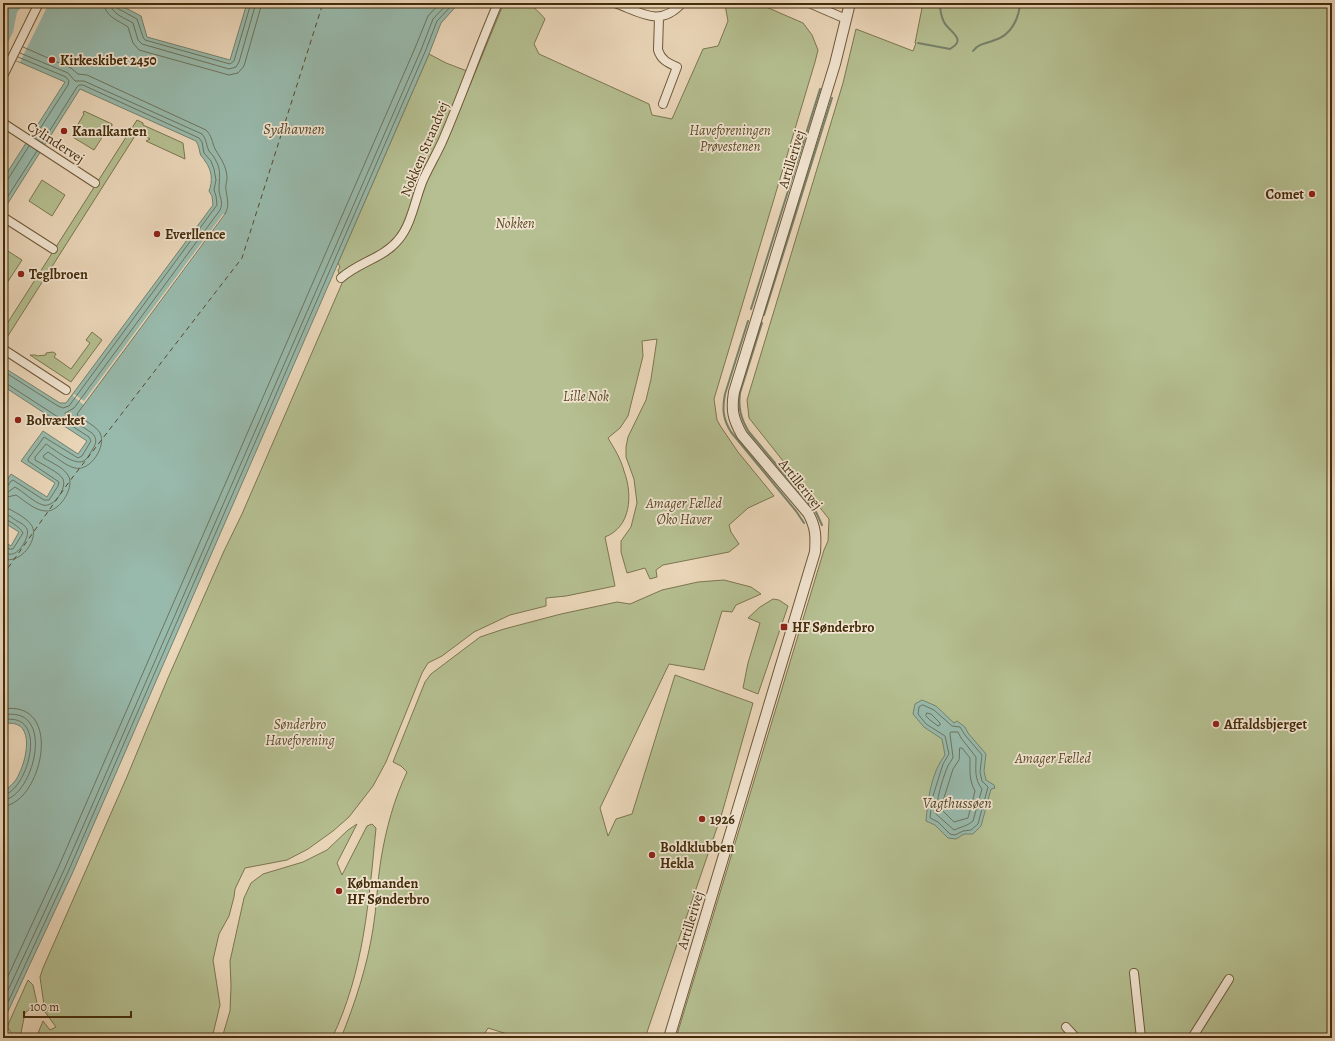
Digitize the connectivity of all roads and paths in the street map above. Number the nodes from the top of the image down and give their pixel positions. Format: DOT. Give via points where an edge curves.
graph roads {
  1 [pos="39,3"];
  2 [pos="498,3"];
  3 [pos="615,3"];
  4 [pos="682,3"];
  5 [pos="809,3"];
  6 [pos="850,3"];
  7 [pos="659,17"];
  8 [pos="846,19"];
  9 [pos="3,76"];
  10 [pos="663,104"];
  11 [pos="3,123"];
  12 [pos="95,183"];
  13 [pos="3,217"];
  14 [pos="53,249"];
  15 [pos="341,278"];
  16 [pos="3,349"];
  17 [pos="66,390"];
  18 [pos="1134,973"];
  19 [pos="1229,979"];
  20 [pos="1066,1027"];
  21 [pos="669,1038"];
  22 [pos="1076,1038"];
  23 [pos="1141,1038"];
  24 [pos="1192,1038"];
  1 -- 9 [label="street"];
  2 -- 15 [label="street, Nokken Strandvej" via="400,238 391,248 360,264"];
  3 -- 7 [label="street" via="648,16"];
  4 -- 7 [label="street" via="672,12"];
  5 -- 8 [label="street"];
  6 -- 8 [label="street, Artillerivej"];
  7 -- 10 [label="street" via="659,54 667,62 678,67"];
  8 -- 21 [label="street, Artillerivej" via="732,404 736,424 742,434 813,522 816,539 814,552"];
  11 -- 12 [label="street, Cylindervej"];
  13 -- 14 [label="street"];
  16 -- 17 [label="street"];
  18 -- 23 [label="street"];
  19 -- 24 [label="street"];
  20 -- 22 [label="street"];
}
